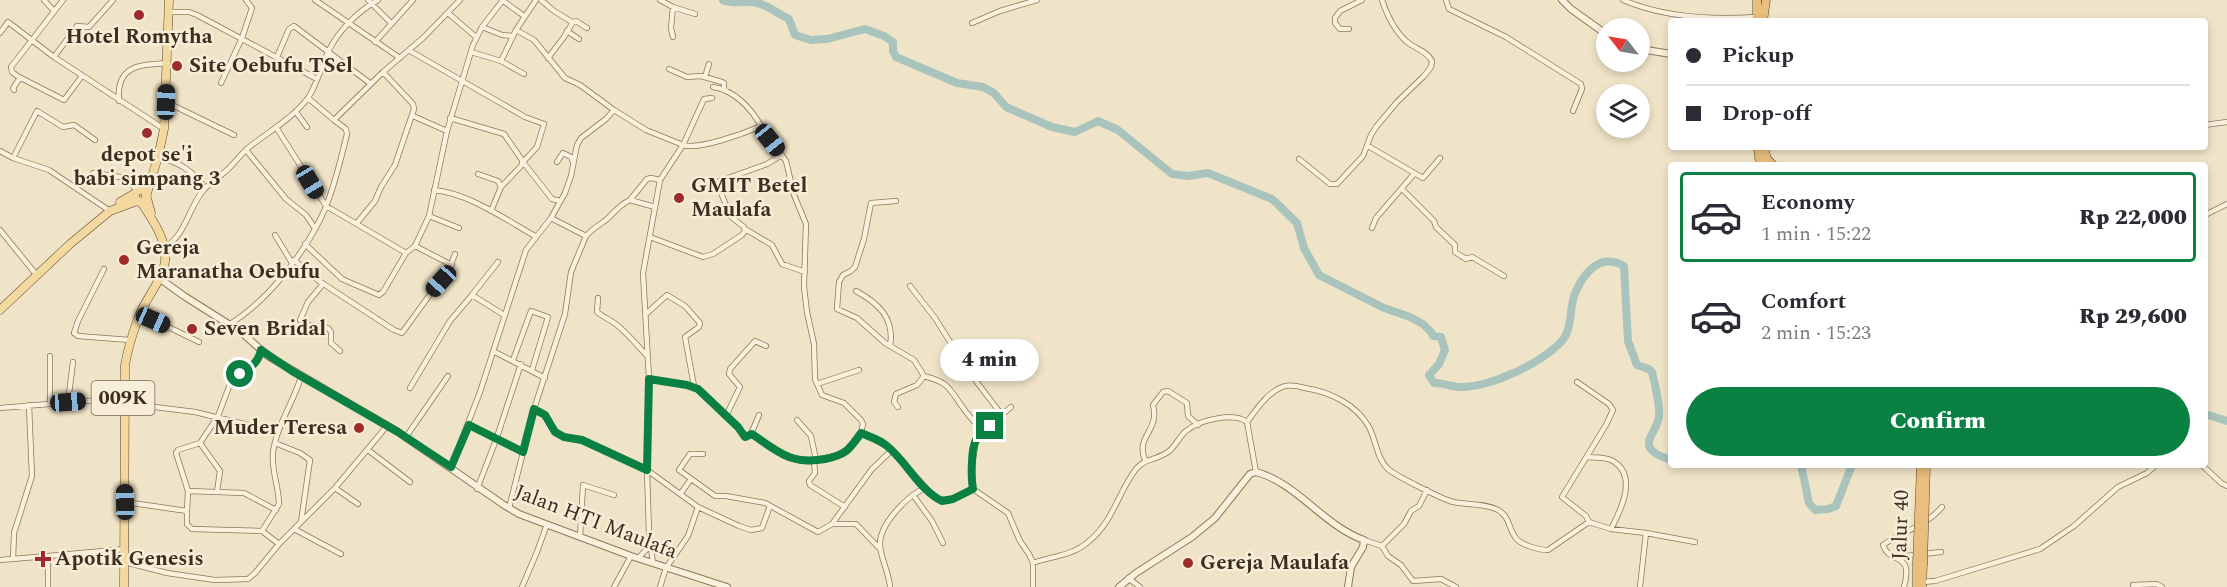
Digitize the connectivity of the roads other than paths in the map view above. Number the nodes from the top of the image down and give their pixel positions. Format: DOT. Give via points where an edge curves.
graph roads {
  1 [pos="44,0"];
  2 [pos="63,0"];
  3 [pos="113,0"];
  4 [pos="169,0"];
  5 [pos="246,0"];
  6 [pos="315,0"];
  7 [pos="378,0"];
  8 [pos="414,0"];
  9 [pos="460,0"];
  10 [pos="503,0"];
  11 [pos="536,0"];
  12 [pos="541,0"];
  13 [pos="660,0"];
  14 [pos="1010,0"];
  15 [pos="1037,0"];
  16 [pos="1362,0"];
  17 [pos="1382,0"];
  18 [pos="1446,0"];
  19 [pos="1562,0"];
  20 [pos="1623,0"];
  21 [pos="1757,0"];
  22 [pos="1766,0"];
  23 [pos="370,2"];
  24 [pos="1014,6"];
  25 [pos="673,8"];
  26 [pos="54,11"];
  27 [pos="169,12"];
  28 [pos="448,14"];
  29 [pos="695,14"];
  30 [pos="524,16"];
  31 [pos="1706,18"];
  32 [pos="1759,18"];
  33 [pos="1760,18"];
  34 [pos="572,22"];
  35 [pos="392,23"];
  36 [pos="972,23"];
  37 [pos="348,24"];
  38 [pos="482,27"];
  39 [pos="587,27"];
  40 [pos="1596,27"];
  41 [pos="1349,28"];
  42 [pos="516,30"];
  43 [pos="567,31"];
  44 [pos="0,33"];
  45 [pos="168,34"];
  46 [pos="513,36"];
  47 [pos="476,37"];
  48 [pos="673,37"];
  49 [pos="198,38"];
  50 [pos="242,38"];
  51 [pos="579,39"];
  52 [pos="30,40"];
  53 [pos="375,42"];
  54 [pos="328,51"];
  55 [pos="410,51"];
  56 [pos="471,51"];
  57 [pos="1650,51"];
  58 [pos="1668,54"];
  59 [pos="54,57"];
  60 [pos="278,57"];
  61 [pos="400,58"];
  62 [pos="548,58"];
  63 [pos="501,61"];
  64 [pos="168,63"];
  65 [pos="709,64"];
  66 [pos="669,69"];
  67 [pos="383,72"];
  68 [pos="524,74"];
  69 [pos="82,76"];
  70 [pos="705,76"];
  71 [pos="19,77"];
  72 [pos="317,79"];
  73 [pos="463,81"];
  74 [pos="221,83"];
  75 [pos="371,84"];
  76 [pos="713,87"];
  77 [pos="724,89"];
  78 [pos="14,90"];
  79 [pos="308,98"];
  80 [pos="712,98"];
  81 [pos="119,101"];
  82 [pos="166,102"];
  83 [pos="614,110"];
  84 [pos="1573,111"];
  85 [pos="296,112"];
  86 [pos="413,116"];
  87 [pos="450,118"];
  88 [pos="334,120"];
  89 [pos="2227,122"];
  90 [pos="2208,125"];
  91 [pos="761,126"];
  92 [pos="276,127"];
  93 [pos="307,127"];
  94 [pos="164,129"];
  95 [pos="447,131"];
  96 [pos="234,135"];
  97 [pos="95,140"];
  98 [pos="684,145"];
  99 [pos="1368,146"];
  100 [pos="246,150"];
  101 [pos="0,151"];
  102 [pos="782,155"];
  103 [pos="158,157"];
  104 [pos="13,158"];
  105 [pos="1440,158"];
  106 [pos="1299,159"];
  107 [pos="523,162"];
  108 [pos="557,162"];
  109 [pos="573,162"];
  110 [pos="93,173"];
  111 [pos="478,174"];
  112 [pos="1414,174"];
  113 [pos="660,180"];
  114 [pos="501,187"];
  115 [pos="205,188"];
  116 [pos="1402,189"];
  117 [pos="434,190"];
  118 [pos="140,195"];
  119 [pos="630,200"];
  120 [pos="560,201"];
  121 [pos="896,201"];
  122 [pos="2227,204"];
  123 [pos="326,206"];
  124 [pos="655,207"];
  125 [pos="108,210"];
  126 [pos="491,211"];
  127 [pos="2208,214"];
  128 [pos="429,216"];
  129 [pos="550,218"];
  130 [pos="357,223"];
  131 [pos="314,227"];
  132 [pos="459,228"];
  133 [pos="1372,228"];
  134 [pos="745,229"];
  135 [pos="0,230"];
  136 [pos="275,235"];
  137 [pos="535,236"];
  138 [pos="586,236"];
  139 [pos="650,237"];
  140 [pos="305,244"];
  141 [pos="415,246"];
  142 [pos="164,248"];
  143 [pos="406,253"];
  144 [pos="455,254"];
  145 [pos="293,261"];
  146 [pos="498,262"];
  147 [pos="452,265"];
  148 [pos="104,269"];
  149 [pos="805,272"];
  150 [pos="35,273"];
  151 [pos="1504,276"];
  152 [pos="159,278"];
  153 [pos="323,284"];
  154 [pos="910,286"];
  155 [pos="856,291"];
  156 [pos="472,295"];
  157 [pos="598,298"];
  158 [pos="0,309"];
  159 [pos="140,313"];
  160 [pos="646,314"];
  161 [pos="504,315"];
  162 [pos="230,324"];
  163 [pos="130,340"];
  164 [pos="199,342"];
  165 [pos="766,346"];
  166 [pos="890,346"];
  167 [pos="261,350"];
  168 [pos="340,351"];
  169 [pos="493,351"];
  170 [pos="50,356"];
  171 [pos="648,357"];
  172 [pos="513,360"];
  173 [pos="74,362"];
  174 [pos="521,364"];
  175 [pos="859,369"];
  176 [pos="532,370"];
  177 [pos="448,376"];
  178 [pos="924,376"];
  179 [pos="301,377"];
  180 [pos="545,378"];
  181 [pos="649,379"];
  182 [pos="1577,382"];
  183 [pos="817,384"];
  184 [pos="694,386"];
  185 [pos="410,388"];
  186 [pos="123,401"];
  187 [pos="68,402"];
  188 [pos="50,404"];
  189 [pos="29,405"];
  190 [pos="898,407"];
  191 [pos="1011,407"];
  192 [pos="0,408"];
  193 [pos="534,409"];
  194 [pos="759,415"];
  195 [pos="1002,415"];
  196 [pos="218,416"];
  197 [pos="726,416"];
  198 [pos="797,420"];
  199 [pos="1247,422"];
  200 [pos="469,425"];
  201 [pos="1198,425"];
  202 [pos="387,426"];
  203 [pos="983,431"];
  204 [pos="277,432"];
  205 [pos="861,433"];
  206 [pos="752,434"];
  207 [pos="406,437"];
  208 [pos="496,440"];
  209 [pos="200,443"];
  210 [pos="275,443"];
  211 [pos="368,450"];
  212 [pos="892,450"];
  213 [pos="523,452"];
  214 [pos="703,454"];
  215 [pos="1587,457"];
  216 [pos="815,460"];
  217 [pos="1145,460"];
  218 [pos="451,467"];
  219 [pos="1921,468"];
  220 [pos="1926,468"];
  221 [pos="2153,468"];
  222 [pos="2205,468"];
  223 [pos="647,470"];
  224 [pos="1256,472"];
  225 [pos="690,479"];
  226 [pos="410,482"];
  227 [pos="2227,486"];
  228 [pos="335,488"];
  229 [pos="926,488"];
  230 [pos="477,489"];
  231 [pos="973,489"];
  232 [pos="1427,490"];
  233 [pos="188,491"];
  234 [pos="217,492"];
  235 [pos="681,493"];
  236 [pos="614,495"];
  237 [pos="913,495"];
  238 [pos="125,502"];
  239 [pos="358,504"];
  240 [pos="770,506"];
  241 [pos="698,507"];
  242 [pos="845,507"];
  243 [pos="1942,507"];
  244 [pos="509,508"];
  245 [pos="276,510"];
  246 [pos="187,511"];
  247 [pos="301,522"];
  248 [pos="1589,522"];
  249 [pos="547,524"];
  250 [pos="832,524"];
  251 [pos="294,529"];
  252 [pos="1611,529"];
  253 [pos="262,531"];
  254 [pos="1646,533"];
  255 [pos="580,537"];
  256 [pos="1364,540"];
  257 [pos="1695,542"];
  258 [pos="944,543"];
  259 [pos="279,544"];
  260 [pos="1383,546"];
  261 [pos="650,547"];
  262 [pos="125,549"];
  263 [pos="880,549"];
  264 [pos="1941,552"];
  265 [pos="341,554"];
  266 [pos="48,556"];
  267 [pos="630,556"];
  268 [pos="1897,557"];
  269 [pos="638,558"];
  270 [pos="13,559"];
  271 [pos="0,560"];
  272 [pos="125,561"];
  273 [pos="653,563"];
  274 [pos="1033,563"];
  275 [pos="1920,564"];
  276 [pos="666,568"];
  277 [pos="1128,578"];
  278 [pos="1920,585"];
  279 [pos="2133,585"];
  280 [pos="722,586"];
  281 [pos="48,587"];
  282 [pos="124,587"];
  283 [pos="522,587"];
  284 [pos="614,587"];
  285 [pos="660,587"];
  286 [pos="891,587"];
  287 [pos="1033,587"];
  288 [pos="1119,587"];
  289 [pos="1140,587"];
  290 [pos="1348,587"];
  291 [pos="1456,587"];
  292 [pos="1640,587"];
  293 [pos="1904,587"];
  294 [pos="2162,587"];
  1 -- 26 [label="street"];
  2 -- 26 [label="street"];
  3 -- 59 [label="street" via="89,27 76,26"];
  4 -- 27 [label="main road"];
  5 -- 50 [label="street" via="252,8"];
  6 -- 37 [label="street"];
  7 -- 23 [label="street"];
  8 -- 35 [label="street"];
  9 -- 28 [label="street"];
  10 -- 30 [label="street"];
  10 -- 38 [label="street"];
  11 -- 30 [label="street"];
  12 -- 34 [label="street"];
  13 -- 25 [label="street"];
  14 -- 24 [label="street"];
  15 -- 24 [label="street"];
  16 -- 41 [label="street" via="1340,11 1335,18 1340,29"];
  17 -- 99 [label="street" via="1394,27 1432,64 1376,127"];
  18 -- 84 [label="street" via="1449,9 1506,37 1581,84"];
  19 -- 40 [label="street"];
  20 -- 31 [label="street" via="1645,9"];
  21 -- 32 [label="highway"];
  22 -- 33 [label="highway"];
  23 -- 35 [label="street"];
  23 -- 37 [label="street"];
  24 -- 36 [label="street"];
  25 -- 29 [label="street"];
  25 -- 48 [label="street"];
  26 -- 52 [label="street"];
  27 -- 45 [label="main road"];
  27 -- 50 [label="street" via="189,12"];
  28 -- 47 [label="street"];
  28 -- 55 [label="street"];
  30 -- 42 [label="street"];
  34 -- 39 [label="street"];
  34 -- 43 [label="street"];
  35 -- 53 [label="street"];
  37 -- 53 [label="street"];
  37 -- 54 [label="street"];
  38 -- 46 [label="street"];
  38 -- 47 [label="street"];
  42 -- 46 [label="street"];
  42 -- 62 [label="street" via="534,40"];
  43 -- 51 [label="street"];
  43 -- 62 [label="street"];
  44 -- 52 [label="street" via="9,22"];
  45 -- 49 [label="street"];
  45 -- 64 [label="main road"];
  46 -- 63 [label="street"];
  47 -- 56 [label="street"];
  50 -- 60 [label="street"];
  50 -- 74 [label="street"];
  52 -- 59 [label="street"];
  52 -- 71 [label="street" via="11,67"];
  53 -- 61 [label="street"];
  54 -- 60 [label="street" via="292,26"];
  54 -- 72 [label="street"];
  54 -- 75 [label="street"];
  55 -- 61 [label="street"];
  55 -- 73 [label="street"];
  56 -- 63 [label="street"];
  56 -- 73 [label="street"];
  57 -- 58 [label="street"];
  59 -- 69 [label="street"];
  60 -- 72 [label="street"];
  61 -- 67 [label="street"];
  62 -- 83 [label="street" via="565,78"];
  63 -- 68 [label="street"];
  64 -- 81 [label="street" via="144,64 129,71 119,83"];
  64 -- 82 [label="main road"];
  65 -- 70 [label="street"];
  66 -- 70 [label="street" via="687,77"];
  67 -- 75 [label="street"];
  67 -- 86 [label="street" via="413,104"];
  69 -- 71 [label="street" via="64,100"];
  69 -- 81 [label="street"];
  70 -- 77 [label="street" via="723,82"];
  71 -- 78 [label="street"];
  72 -- 79 [label="street"];
  73 -- 87 [label="street"];
  73 -- 107 [label="street" via="544,124 537,147"];
  75 -- 88 [label="street"];
  76 -- 77 [label="street"];
  77 -- 91 [label="street" via="749,109"];
  79 -- 85 [label="street"];
  79 -- 88 [label="street"];
  80 -- 98 [label="street" via="704,99"];
  81 -- 94 [label="street"];
  82 -- 94 [label="main road"];
  82 -- 96 [label="street"];
  83 -- 98 [label="street" via="646,130"];
  83 -- 109 [label="street" via="581,138"];
  85 -- 92 [label="street"];
  85 -- 93 [label="street"];
  86 -- 95 [label="street"];
  86 -- 130 [label="street" via="395,165"];
  87 -- 95 [label="street"];
  87 -- 107 [label="street" via="504,134"];
  88 -- 123 [label="street" via="348,131"];
  89 -- 90 [label="street"];
  91 -- 98 [label="street" via="695,147"];
  91 -- 102 [label="street"];
  92 -- 100 [label="street"];
  92 -- 123 [label="street"];
  94 -- 103 [label="main road"];
  95 -- 117 [label="street"];
  97 -- 104 [label="street" via="74,125 63,127 37,111"];
  98 -- 113 [label="street"];
  99 -- 106 [label="street" via="1356,166 1335,185"];
  99 -- 112 [label="street"];
  100 -- 115 [label="street"];
  100 -- 131 [label="street" via="286,200 306,215"];
  101 -- 104 [label="street"];
  102 -- 134 [label="street" via="716,183 730,216"];
  102 -- 149 [label="street" via="806,224"];
  103 -- 115 [label="street" via="192,172"];
  103 -- 118 [label="main road"];
  104 -- 125 [label="street" via="49,170"];
  105 -- 112 [label="street" via="1425,178"];
  107 -- 114 [label="street"];
  107 -- 120 [label="street" via="552,199"];
  108 -- 109 [label="street" via="563,153"];
  109 -- 120 [label="street"];
  110 -- 118 [label="street" via="123,176"];
  111 -- 114 [label="street" via="498,181"];
  112 -- 116 [label="street"];
  113 -- 119 [label="street" via="647,179"];
  113 -- 124 [label="street"];
  114 -- 126 [label="street"];
  115 -- 142 [label="street" via="178,236"];
  116 -- 133 [label="street"];
  116 -- 151 [label="street" via="1434,220 1455,245 1455,252"];
  117 -- 126 [label="street" via="454,193"];
  117 -- 128 [label="street"];
  118 -- 125 [label="main road"];
  118 -- 142 [label="main road"];
  119 -- 124 [label="street"];
  119 -- 138 [label="street"];
  120 -- 129 [label="street"];
  121 -- 166 [label="street" via="871,203 858,260 841,278 836,306"];
  122 -- 127 [label="street"];
  123 -- 130 [label="street"];
  123 -- 131 [label="street"];
  124 -- 139 [label="street"];
  125 -- 150 [label="main road"];
  125 -- 158 [label="main road"];
  126 -- 137 [label="street"];
  128 -- 132 [label="street"];
  128 -- 141 [label="street"];
  129 -- 137 [label="street"];
  129 -- 138 [label="street"];
  130 -- 143 [label="street"];
  131 -- 140 [label="street"];
  134 -- 139 [label="street" via="728,246 706,257"];
  134 -- 149 [label="street" via="772,245 782,264"];
  135 -- 150 [label="street"];
  136 -- 145 [label="street"];
  137 -- 161 [label="street" via="526,250"];
  138 -- 180 [label="street" via="571,272 565,314"];
  139 -- 160 [label="street" via="643,273"];
  140 -- 143 [label="street" via="345,281 379,295"];
  140 -- 145 [label="street"];
  141 -- 143 [label="street"];
  141 -- 147 [label="street"];
  142 -- 152 [label="main road, 009K"];
  144 -- 147 [label="street"];
  145 -- 153 [label="street"];
  145 -- 162 [label="street" via="254,307"];
  146 -- 156 [label="street"];
  147 -- 153 [label="street" via="402,333"];
  148 -- 163 [label="street" via="74,333"];
  149 -- 183 [label="street"];
  150 -- 158 [label="main road"];
  152 -- 159 [label="main road, 009K"];
  152 -- 162 [label="street, Jalan HTI Maulafa"];
  153 -- 168 [label="street" via="300,320 328,328 331,343"];
  154 -- 195 [label="street"];
  155 -- 166 [label="street" via="880,308 891,331"];
  156 -- 161 [label="street"];
  156 -- 185 [label="street" via="450,321"];
  157 -- 171 [label="street" via="597,312 628,335"];
  159 -- 163 [label="main road, 009K"];
  159 -- 164 [label="street"];
  160 -- 171 [label="street"];
  160 -- 184 [label="street" via="668,295 700,323 685,337"];
  161 -- 169 [label="street"];
  162 -- 167 [label="street, Jalan HTI Maulafa"];
  163 -- 186 [label="main road, 009K"];
  165 -- 197 [label="street" via="755,341 730,369 729,374 740,387"];
  166 -- 178 [label="street" via="914,360"];
  167 -- 179 [label="street, Jalan HTI Maulafa"];
  167 -- 196 [label="street" via="256,362 232,380"];
  169 -- 172 [label="street"];
  169 -- 200 [label="street"];
  170 -- 188 [label="street"];
  171 -- 181 [label="street"];
  172 -- 174 [label="street"];
  172 -- 176 [label="street" via="531,311 548,317"];
  173 -- 187 [label="street"];
  174 -- 176 [label="street"];
  174 -- 208 [label="street"];
  175 -- 183 [label="street"];
  176 -- 180 [label="street"];
  177 -- 207 [label="street"];
  178 -- 190 [label="street" via="917,386 895,396"];
  178 -- 203 [label="street" via="950,388"];
  179 -- 202 [label="street, Jalan HTI Maulafa"];
  179 -- 204 [label="street"];
  180 -- 193 [label="street"];
  181 -- 184 [label="street"];
  181 -- 223 [label="street"];
  182 -- 215 [label="street" via="1613,410"];
  183 -- 205 [label="street" via="822,395 844,403 861,420"];
  184 -- 197 [label="street"];
  186 -- 187 [label="street"];
  186 -- 196 [label="street"];
  186 -- 238 [label="main road, 009K"];
  187 -- 188 [label="street"];
  188 -- 189 [label="street"];
  189 -- 192 [label="street"];
  189 -- 270 [label="street" via="32,476 13,534"];
  191 -- 195 [label="street"];
  193 -- 213 [label="street"];
  193 -- 223 [label="street" via="545,415 555,432 564,437 582,440"];
  194 -- 206 [label="street"];
  195 -- 203 [label="street"];
  196 -- 204 [label="street"];
  196 -- 209 [label="street"];
  197 -- 206 [label="street" via="745,437"];
  198 -- 216 [label="street" via="811,436"];
  199 -- 201 [label="street" via="1229,416"];
  199 -- 224 [label="street"];
  199 -- 232 [label="street" via="1263,401 1282,387 1318,390 1357,411 1387,468"];
  200 -- 208 [label="street"];
  200 -- 218 [label="street"];
  201 -- 217 [label="street" via="1187,430 1168,452"];
  201 -- 217 [label="street" via="1188,416 1187,403 1163,392 1153,405 1155,419 1143,445"];
  202 -- 207 [label="street, Jalan HTI Maulafa"];
  202 -- 211 [label="street"];
  203 -- 231 [label="street" via="974,445"];
  204 -- 210 [label="street"];
  205 -- 212 [label="street"];
  205 -- 216 [label="street" via="842,455"];
  206 -- 216 [label="street" via="790,458"];
  207 -- 218 [label="street, Jalan HTI Maulafa"];
  208 -- 213 [label="street"];
  208 -- 230 [label="street"];
  209 -- 233 [label="street" via="176,453"];
  209 -- 234 [label="street" via="220,471"];
  210 -- 245 [label="street" via="273,470 279,500"];
  210 -- 247 [label="street" via="310,460"];
  211 -- 226 [label="street"];
  211 -- 228 [label="street"];
  212 -- 229 [label="street"];
  212 -- 242 [label="street" via="872,469"];
  213 -- 244 [label="street"];
  214 -- 225 [label="street" via="690,453 680,468"];
  215 -- 248 [label="street" via="1562,497 1587,516"];
  215 -- 252 [label="street" via="1610,460 1623,473 1624,500"];
  216 -- 242 [label="street" via="810,485"];
  217 -- 274 [label="street" via="1094,537 1069,554"];
  218 -- 230 [label="street, Jalan HTI Maulafa"];
  219 -- 275 [label="highway, Jalur 40, bridge"];
  220 -- 275 [label="highway, bridge"];
  221 -- 278 [label="street" via="2118,487 2040,549"];
  222 -- 227 [label="street"];
  223 -- 235 [label="street"];
  223 -- 261 [label="street"];
  224 -- 256 [label="street" via="1287,487 1322,515"];
  224 -- 277 [label="street" via="1250,474 1215,518"];
  225 -- 235 [label="street"];
  225 -- 240 [label="street" via="715,496"];
  228 -- 239 [label="street"];
  228 -- 247 [label="street"];
  229 -- 231 [label="street" via="942,501"];
  229 -- 237 [label="street"];
  230 -- 244 [label="street, Jalan HTI Maulafa"];
  231 -- 274 [label="street" via="1008,513"];
  232 -- 248 [label="street" via="1451,501 1498,510 1507,517 1515,537 1541,550 1553,547"];
  232 -- 260 [label="street" via="1419,506"];
  233 -- 234 [label="street"];
  233 -- 246 [label="street"];
  234 -- 245 [label="street" via="244,493"];
  235 -- 241 [label="street"];
  236 -- 255 [label="street" via="583,485"];
  237 -- 258 [label="street"];
  237 -- 263 [label="street" via="894,513 881,536"];
  238 -- 246 [label="street"];
  238 -- 262 [label="main road, 009K"];
  240 -- 241 [label="street" via="764,527 755,530"];
  240 -- 250 [label="street" via="815,532"];
  241 -- 276 [label="street" via="688,536"];
  242 -- 250 [label="street"];
  243 -- 268 [label="street" via="1933,518 1883,545"];
  244 -- 249 [label="street, Jalan HTI Maulafa"];
  245 -- 253 [label="street"];
  246 -- 253 [label="street" via="187,524 192,529"];
  247 -- 251 [label="street"];
  248 -- 252 [label="street"];
  249 -- 255 [label="street, Jalan HTI Maulafa"];
  249 -- 283 [label="street"];
  250 -- 263 [label="street" via="856,524"];
  251 -- 259 [label="street"];
  251 -- 265 [label="street"];
  252 -- 254 [label="street"];
  253 -- 259 [label="street"];
  254 -- 257 [label="street"];
  254 -- 292 [label="street"];
  255 -- 267 [label="street, Jalan HTI Maulafa"];
  256 -- 260 [label="street"];
  256 -- 290 [label="street" via="1351,567"];
  259 -- 272 [label="street" via="245,580 198,578"];
  260 -- 291 [label="street" via="1413,581 1441,579"];
  261 -- 269 [label="street"];
  261 -- 273 [label="street"];
  262 -- 266 [label="street"];
  262 -- 272 [label="main road, 009K"];
  263 -- 286 [label="street"];
  264 -- 268 [label="street"];
  266 -- 270 [label="street"];
  266 -- 281 [label="street"];
  267 -- 269 [label="street, Jalan HTI Maulafa"];
  267 -- 284 [label="street"];
  268 -- 293 [label="street" via="1907,569"];
  269 -- 273 [label="street, Jalan HTI Maulafa"];
  270 -- 271 [label="street"];
  272 -- 282 [label="main road, 009K"];
  273 -- 276 [label="street, Jalan HTI Maulafa"];
  274 -- 287 [label="street"];
  275 -- 278 [label="highway, Jalur 40"];
  276 -- 280 [label="street, Jalan HTI Maulafa"];
  276 -- 285 [label="street"];
  277 -- 288 [label="street"];
  277 -- 289 [label="street"];
  279 -- 294 [label="street"];
}
